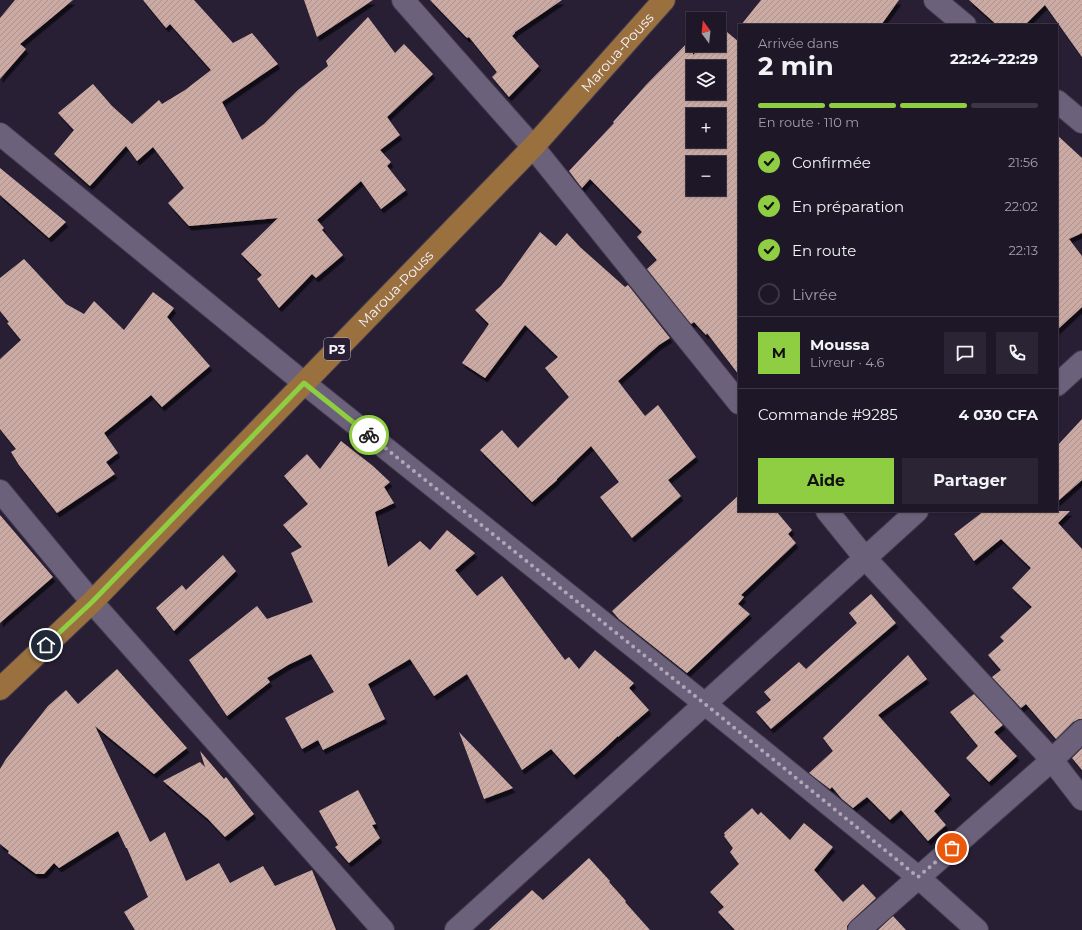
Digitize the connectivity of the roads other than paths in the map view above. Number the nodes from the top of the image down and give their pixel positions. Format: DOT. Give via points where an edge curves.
graph roads {
  1 [pos="403,0"];
  2 [pos="664,0"];
  3 [pos="935,0"];
  4 [pos="964,24"];
  5 [pos="1058,102"];
  6 [pos="1082,122"];
  7 [pos="0,134"];
  8 [pos="533,147"];
  9 [pos="1082,362"];
  10 [pos="304,383"];
  11 [pos="1058,384"];
  12 [pos="738,402"];
  13 [pos="0,491"];
  14 [pos="827,512"];
  15 [pos="916,512"];
  16 [pos="865,558"];
  17 [pos="92,602"];
  18 [pos="0,689"];
  19 [pos="705,704"];
  20 [pos="1082,732"];
  21 [pos="1052,760"];
  22 [pos="1082,799"];
  23 [pos="918,877"];
  24 [pos="383,930"];
  25 [pos="456,930"];
  26 [pos="859,930"];
  27 [pos="977,930"];
  1 -- 8 [label="street"];
  2 -- 8 [label="main road, Maroua-Pouss / P3"];
  3 -- 4 [label="street"];
  5 -- 6 [label="street"];
  7 -- 10 [label="street"];
  8 -- 10 [label="main road, Maroua-Pouss / P3"];
  8 -- 12 [label="street"];
  9 -- 11 [label="street"];
  10 -- 17 [label="main road, Maroua-Pouss / P3"];
  10 -- 19 [label="street"];
  13 -- 17 [label="street"];
  14 -- 16 [label="street"];
  15 -- 16 [label="street"];
  16 -- 19 [label="street"];
  16 -- 21 [label="street"];
  17 -- 18 [label="main road, Maroua-Pouss / P3"];
  17 -- 24 [label="street"];
  19 -- 23 [label="street"];
  19 -- 25 [label="street"];
  20 -- 21 [label="street"];
  21 -- 22 [label="street"];
  21 -- 23 [label="street"];
  23 -- 26 [label="street"];
  23 -- 27 [label="street"];
}
